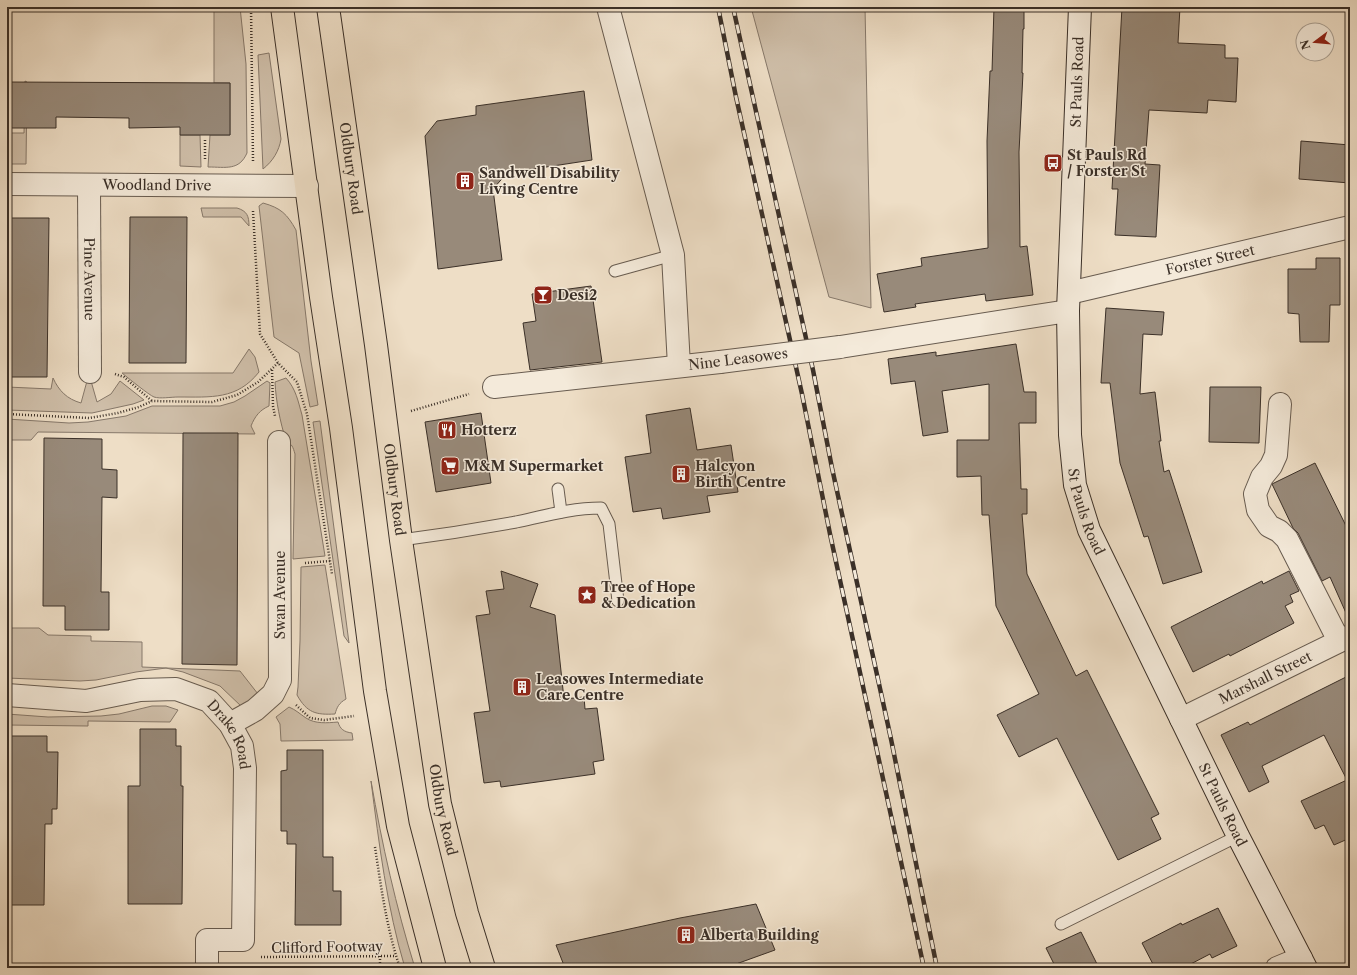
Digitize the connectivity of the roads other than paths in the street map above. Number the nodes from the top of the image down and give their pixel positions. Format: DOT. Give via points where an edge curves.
graph roads {
  1 [pos="282,7"];
  2 [pos="328,7"];
  3 [pos="608,7"];
  4 [pos="1080,7"];
  5 [pos="7,184"];
  6 [pos="89,185"];
  7 [pos="307,186"];
  8 [pos="1350,227"];
  9 [pos="672,255"];
  10 [pos="614,271"];
  11 [pos="1069,302"];
  12 [pos="679,366"];
  13 [pos="90,369"];
  14 [pos="494,387"];
  15 [pos="1280,404"];
  16 [pos="279,442"];
  17 [pos="558,489"];
  18 [pos="561,512"];
  19 [pos="401,540"];
  20 [pos="618,601"];
  21 [pos="1345,639"];
  22 [pos="7,696"];
  23 [pos="1181,719"];
  24 [pos="230,724"];
  25 [pos="1238,836"];
  26 [pos="1061,924"];
  27 [pos="1303,963"];
  28 [pos="207,968"];
  29 [pos="435,968"];
  30 [pos="484,968"];
  31 [pos="1277,968"];
  1 -- 7 [label="main road"];
  2 -- 19 [label="main road, Oldbury Road"];
  3 -- 9 [label="street"];
  4 -- 11 [label="street, St Pauls Road"];
  5 -- 6 [label="street, Woodland Drive"];
  6 -- 7 [label="street, Woodland Drive"];
  6 -- 13 [label="street, Pine Avenue"];
  7 -- 29 [label="main road" via="375,691 398,826"];
  8 -- 11 [label="street, Forster Street"];
  9 -- 10 [label="lane"];
  9 -- 12 [label="street"];
  11 -- 12 [label="street, Nine Leasowes, bridge" via="840,347"];
  11 -- 23 [label="street, St Pauls Road" via="1070,435 1076,485 1089,530"];
  12 -- 14 [label="street, Nine Leasowes"];
  15 -- 21 [label="street" via="1276,455 1255,494 1258,510 1270,526 1287,539"];
  16 -- 24 [label="street, Swan Avenue" via="280,680 272,694 255,710"];
  17 -- 18 [label="lane"];
  18 -- 19 [label="lane" via="464,532"];
  18 -- 20 [label="lane" via="601,508 609,524"];
  19 -- 30 [label="main road, Oldbury Road" via="440,804 467,913"];
  21 -- 23 [label="street, Marshall Street"];
  22 -- 24 [label="street, Drake Road" via="86,701 140,690 176,689 209,701"];
  23 -- 25 [label="street, St Pauls Road"];
  24 -- 28 [label="street, Drake Road" via="242,746 245,768 243,940 207,940"];
  25 -- 26 [label="lane"];
  25 -- 27 [label="street, St Pauls Road"];
  27 -- 31 [label="street"];
}
